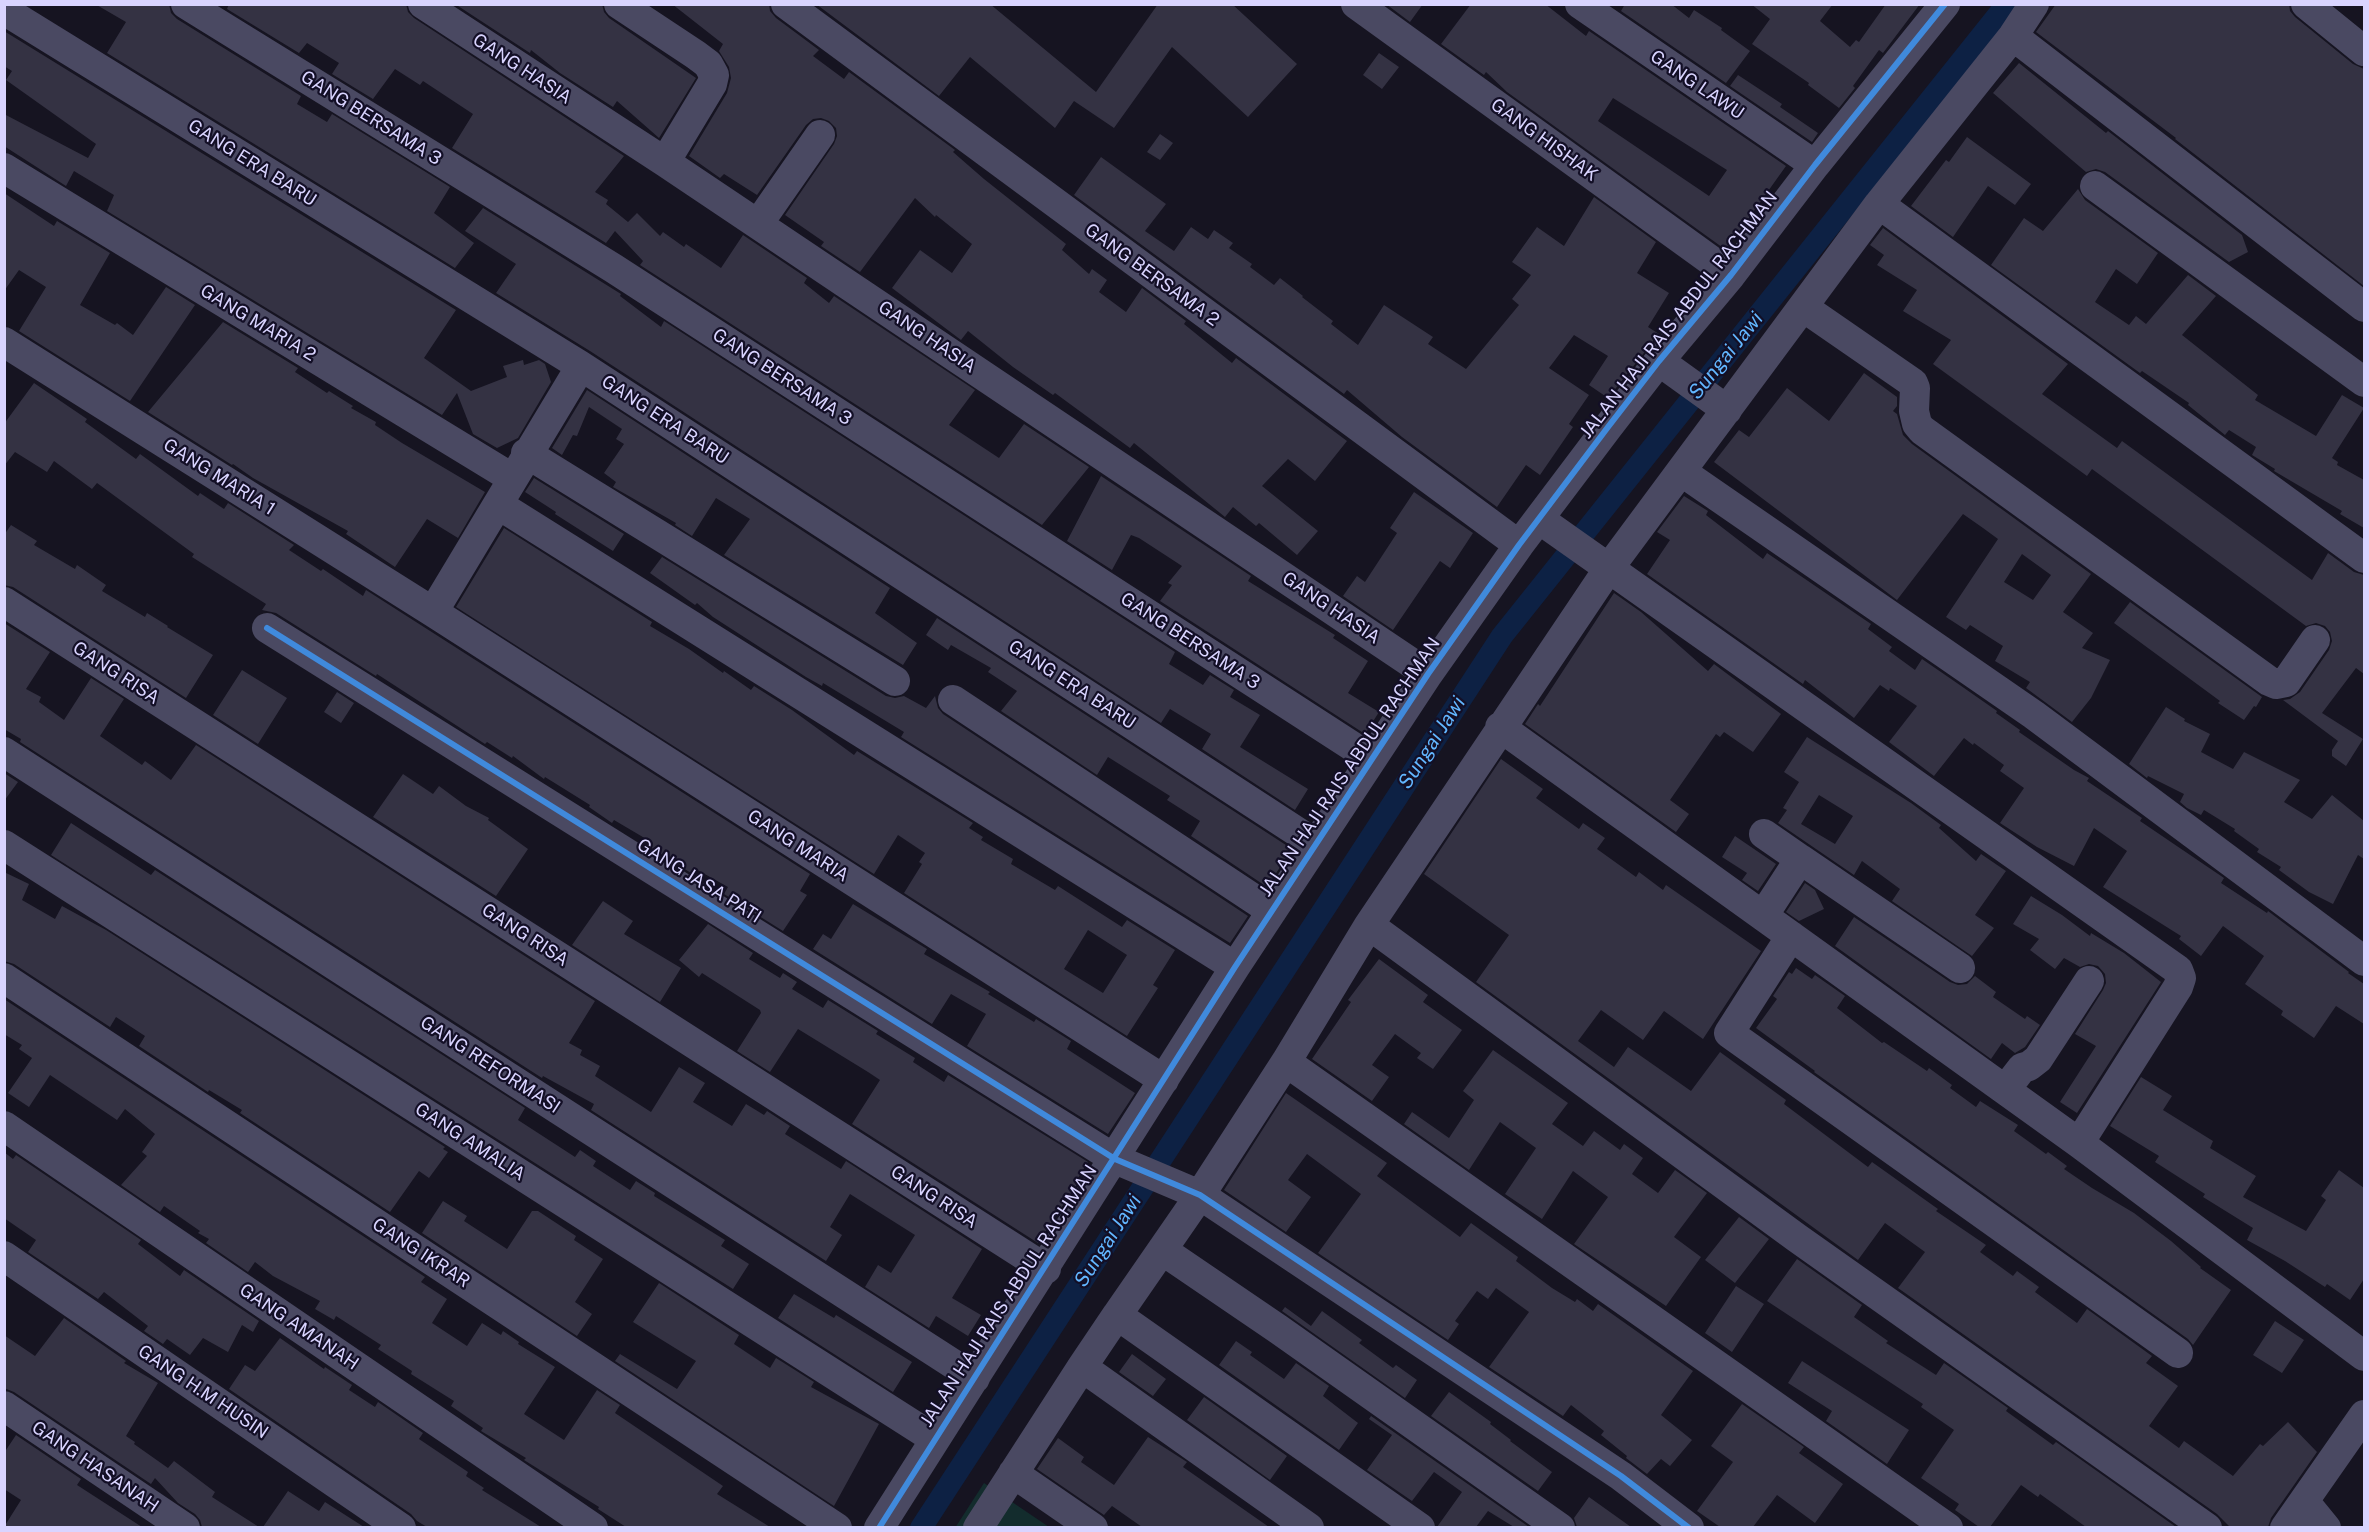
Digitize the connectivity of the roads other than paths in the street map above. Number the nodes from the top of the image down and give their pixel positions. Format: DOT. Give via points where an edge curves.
graph roads {
  1 [pos="186,4"];
  2 [pos="423,4"];
  3 [pos="619,4"];
  4 [pos="786,4"];
  5 [pos="1356,4"];
  6 [pos="1580,4"];
  7 [pos="1945,4"];
  8 [pos="2034,4"];
  9 [pos="2306,4"];
  10 [pos="4,10"];
  11 [pos="2013,36"];
  12 [pos="2364,51"];
  13 [pos="820,135"];
  14 [pos="665,162"];
  15 [pos="1815,165"];
  16 [pos="4,168"];
  17 [pos="2095,186"];
  18 [pos="1879,204"];
  19 [pos="758,224"];
  20 [pos="1731,275"];
  21 [pos="1803,307"];
  22 [pos="2364,307"];
  23 [pos="4,342"];
  24 [pos="581,366"];
  25 [pos="1670,369"];
  26 [pos="2364,382"];
  27 [pos="1724,409"];
  28 [pos="519,466"];
  29 [pos="1682,472"];
  30 [pos="499,505"];
  31 [pos="1546,523"];
  32 [pos="1519,545"];
  33 [pos="2364,558"];
  34 [pos="1601,562"];
  35 [pos="4,602"];
  36 [pos="433,612"];
  37 [pos="267,628"];
  38 [pos="2315,640"];
  39 [pos="1428,674"];
  40 [pos="895,681"];
  41 [pos="952,700"];
  42 [pos="1500,727"];
  43 [pos="4,752"];
  44 [pos="1372,759"];
  45 [pos="1764,834"];
  46 [pos="1316,844"];
  47 [pos="4,845"];
  48 [pos="1800,859"];
  49 [pos="1272,911"];
  50 [pos="1763,916"];
  51 [pos="1370,925"];
  52 [pos="1791,936"];
  53 [pos="2364,961"];
  54 [pos="1235,967"];
  55 [pos="1960,968"];
  56 [pos="4,978"];
  57 [pos="2089,981"];
  58 [pos="1286,1062"];
  59 [pos="1164,1080"];
  60 [pos="2005,1090"];
  61 [pos="4,1126"];
  62 [pos="2079,1143"];
  63 [pos="1126,1162"];
  64 [pos="1194,1192"];
  65 [pos="1162,1250"];
  66 [pos="4,1256"];
  67 [pos="1046,1269"];
  68 [pos="1117,1315"];
  69 [pos="2178,1353"];
  70 [pos="2364,1356"];
  71 [pos="1082,1367"];
  72 [pos="975,1378"];
  73 [pos="4,1406"];
  74 [pos="2364,1415"];
  75 [pos="935,1439"];
  76 [pos="1013,1473"];
  77 [pos="2304,1501"];
  78 [pos="184,1527"];
  79 [pos="401,1527"];
  80 [pos="593,1527"];
  81 [pos="837,1527"];
  82 [pos="879,1527"];
  83 [pos="978,1527"];
  84 [pos="1094,1527"];
  85 [pos="1309,1527"];
  86 [pos="1420,1527"];
  87 [pos="1560,1527"];
  88 [pos="1689,1527"];
  89 [pos="1948,1527"];
  90 [pos="2207,1527"];
  91 [pos="2285,1527"];
  92 [pos="2326,1527"];
  1 -- 44 [label="street, GANG BERSAMA 3" via="613,268"];
  2 -- 14 [label="street, GANG HASIA"];
  3 -- 14 [label="street" via="696,55 714,75"];
  4 -- 32 [label="street, GANG BERSAMA 2"];
  5 -- 20 [label="street, GANG HISHAK"];
  6 -- 15 [label="street, GANG LAWU"];
  7 -- 15 [label="street, JALAN HAJI RAIS ABDUL RACHMAN"];
  8 -- 11 [label="street"];
  9 -- 12 [label="street"];
  10 -- 24 [label="street, GANG ERA BARU"];
  11 -- 18 [label="street"];
  11 -- 22 [label="street"];
  13 -- 19 [label="street"];
  14 -- 19 [label="street, GANG HASIA"];
  15 -- 20 [label="street, JALAN HAJI RAIS ABDUL RACHMAN"];
  16 -- 28 [label="street, GANG MARIA 2"];
  17 -- 26 [label="street"];
  18 -- 21 [label="street"];
  18 -- 33 [label="street"];
  19 -- 39 [label="street, GANG HASIA"];
  20 -- 25 [label="street, JALAN HAJI RAIS ABDUL RACHMAN"];
  21 -- 27 [label="street"];
  21 -- 38 [label="street" via="1913,383 1914,411 1922,430 2270,681 2286,682"];
  23 -- 36 [label="street, GANG MARIA 1"];
  24 -- 28 [label="street"];
  24 -- 46 [label="street, GANG ERA BARU"];
  25 -- 27 [label="street"];
  25 -- 31 [label="street, JALAN HAJI RAIS ABDUL RACHMAN"];
  27 -- 29 [label="street"];
  28 -- 30 [label="street"];
  28 -- 40 [label="street, GANG MARIA 2"];
  29 -- 34 [label="street"];
  29 -- 53 [label="street" via="2034,715"];
  30 -- 36 [label="street"];
  30 -- 54 [label="street"];
  31 -- 32 [label="street, JALAN HAJI RAIS ABDUL RACHMAN"];
  31 -- 34 [label="street"];
  32 -- 39 [label="street, JALAN HAJI RAIS ABDUL RACHMAN"];
  34 -- 42 [label="street"];
  34 -- 62 [label="street" via="2178,970 2178,987"];
  35 -- 67 [label="street, GANG RISA"];
  36 -- 59 [label="street, GANG MARIA"];
  37 -- 63 [label="street, GANG JASA PATI"];
  39 -- 44 [label="street, JALAN HAJI RAIS ABDUL RACHMAN"];
  41 -- 49 [label="street"];
  42 -- 50 [label="street"];
  42 -- 51 [label="street"];
  43 -- 72 [label="street, GANG REFORMASI"];
  44 -- 46 [label="street, JALAN HAJI RAIS ABDUL RACHMAN"];
  45 -- 48 [label="street"];
  46 -- 49 [label="street, JALAN HAJI RAIS ABDUL RACHMAN"];
  47 -- 75 [label="street, GANG AMALIA"];
  48 -- 50 [label="street"];
  48 -- 55 [label="street"];
  49 -- 54 [label="street, JALAN HAJI RAIS ABDUL RACHMAN"];
  50 -- 52 [label="street"];
  51 -- 58 [label="street"];
  51 -- 90 [label="street" via="1797,1238"];
  52 -- 60 [label="street"];
  52 -- 69 [label="street" via="1729,1033"];
  54 -- 59 [label="street, JALAN HAJI RAIS ABDUL RACHMAN"];
  56 -- 81 [label="street, GANG IKRAR"];
  57 -- 60 [label="street" via="2038,1059 2022,1068"];
  58 -- 64 [label="street"];
  58 -- 89 [label="street"];
  59 -- 63 [label="street, JALAN HAJI RAIS ABDUL RACHMAN"];
  60 -- 62 [label="street"];
  61 -- 80 [label="street, GANG AMANAH"];
  62 -- 70 [label="street"];
  63 -- 64 [label="street, GANG JASA PATI"];
  63 -- 67 [label="street, JALAN HAJI RAIS ABDUL RACHMAN"];
  64 -- 65 [label="street"];
  64 -- 88 [label="street, GANG JASA PATI" via="1621,1476"];
  65 -- 68 [label="street"];
  65 -- 87 [label="street"];
  66 -- 79 [label="street, GANG H.M HUSIN"];
  67 -- 72 [label="street, JALAN HAJI RAIS ABDUL RACHMAN"];
  68 -- 71 [label="street"];
  68 -- 86 [label="street"];
  71 -- 76 [label="street"];
  71 -- 85 [label="street"];
  72 -- 75 [label="street, JALAN HAJI RAIS ABDUL RACHMAN"];
  73 -- 78 [label="street, GANG HASANAH"];
  74 -- 77 [label="street"];
  75 -- 82 [label="street, JALAN HAJI RAIS ABDUL RACHMAN"];
  76 -- 83 [label="street"];
  76 -- 84 [label="street"];
  77 -- 91 [label="street"];
  77 -- 92 [label="street"];
}
